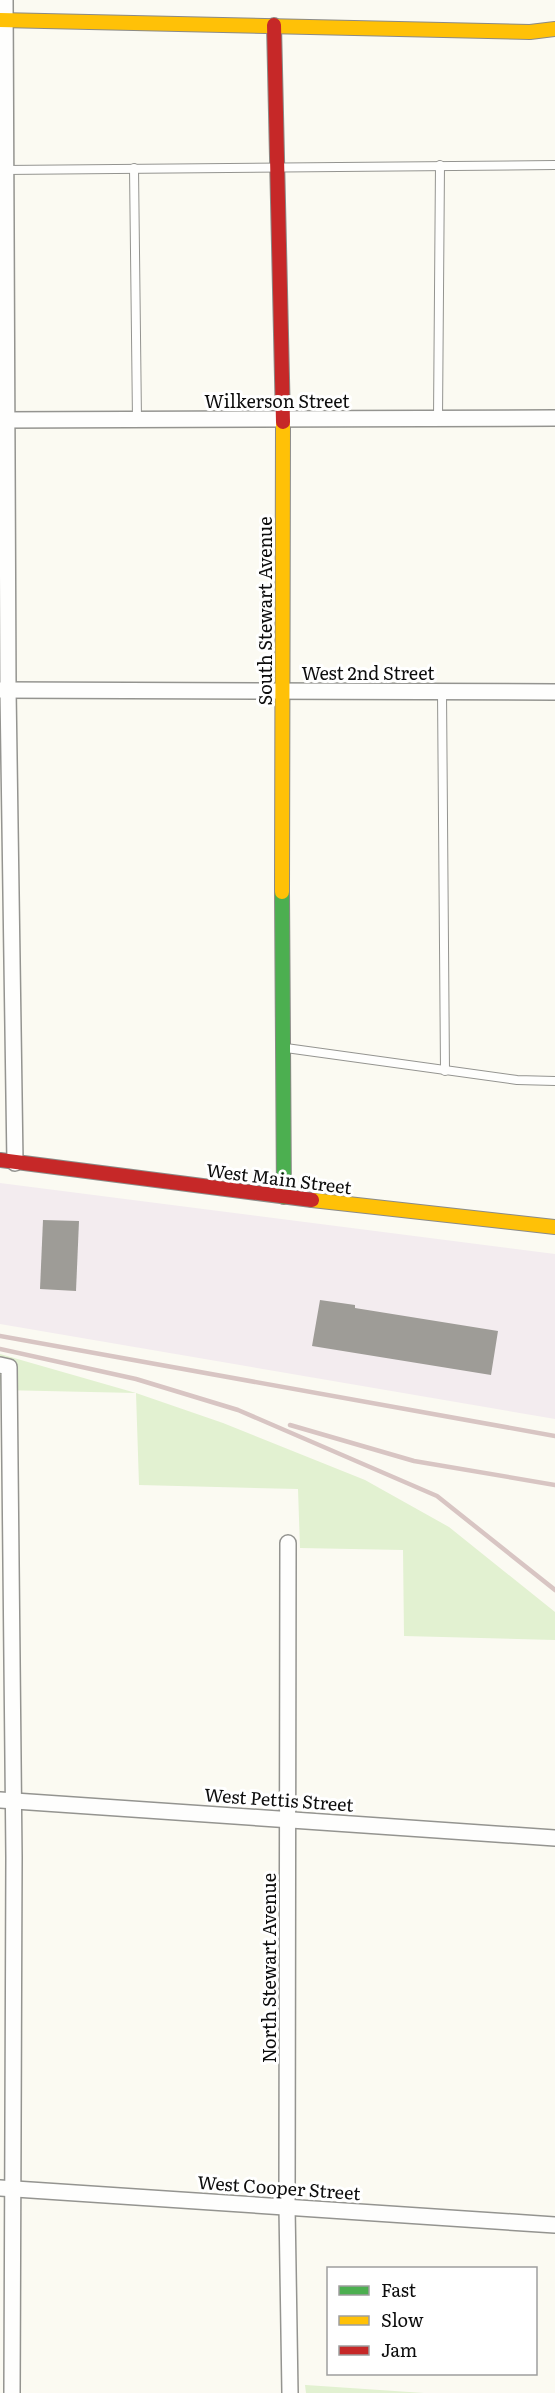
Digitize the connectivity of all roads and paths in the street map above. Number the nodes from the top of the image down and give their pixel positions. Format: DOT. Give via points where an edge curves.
graph roads {
  1 [pos="5,0"];
  2 [pos="2,20"];
  3 [pos="274,25"];
  4 [pos="555,29"];
  5 [pos="440,165"];
  6 [pos="555,165"];
  7 [pos="278,167"];
  8 [pos="134,168"];
  9 [pos="2,170"];
  10 [pos="438,418"];
  11 [pos="555,418"];
  12 [pos="3,420"];
  13 [pos="137,420"];
  14 [pos="283,420"];
  15 [pos="4,690"];
  16 [pos="281,691"];
  17 [pos="441,692"];
  18 [pos="555,692"];
  19 [pos="284,1048"];
  20 [pos="445,1071"];
  21 [pos="555,1081"];
  22 [pos="8,1161"];
  23 [pos="284,1197"];
  24 [pos="555,1227"];
  25 [pos="0,1365"];
  26 [pos="288,1543"];
  27 [pos="7,1800"];
  28 [pos="288,1819"];
  29 [pos="555,1838"];
  30 [pos="6,2189"];
  31 [pos="287,2207"];
  32 [pos="555,2225"];
  33 [pos="12,2393"];
  34 [pos="290,2393"];
  1 -- 2 [label="street"];
  2 -- 3 [label="street"];
  2 -- 9 [label="street"];
  3 -- 4 [label="street" via="530,32"];
  3 -- 7 [label="street, South Stewart Avenue"];
  5 -- 6 [label="lane"];
  5 -- 7 [label="lane"];
  5 -- 10 [label="lane"];
  7 -- 8 [label="lane"];
  7 -- 14 [label="street, South Stewart Avenue"];
  8 -- 9 [label="lane"];
  8 -- 13 [label="lane"];
  9 -- 12 [label="street"];
  10 -- 11 [label="street, Wilkerson Street"];
  10 -- 14 [label="street, Wilkerson Street"];
  12 -- 13 [label="street, Wilkerson Street"];
  12 -- 15 [label="street"];
  13 -- 14 [label="street, Wilkerson Street"];
  14 -- 16 [label="street, South Stewart Avenue"];
  15 -- 16 [label="street, West 2nd Street"];
  15 -- 22 [label="street"];
  16 -- 17 [label="street, West 2nd Street"];
  16 -- 19 [label="street, South Stewart Avenue"];
  17 -- 18 [label="street, West 2nd Street"];
  17 -- 20 [label="lane"];
  19 -- 20 [label="lane"];
  19 -- 23 [label="street, South Stewart Avenue"];
  20 -- 21 [label="lane"];
  22 -- 23 [label="street, West Main Street"];
  23 -- 24 [label="street, West Main Street"];
  25 -- 27 [label="street" via="9,1367"];
  26 -- 28 [label="street, North Stewart Avenue"];
  27 -- 28 [label="street, West Pettis Street"];
  27 -- 30 [label="street"];
  28 -- 29 [label="street, West Pettis Street"];
  28 -- 31 [label="street, North Stewart Avenue"];
  30 -- 31 [label="street, West Cooper Street"];
  30 -- 33 [label="street"];
  31 -- 32 [label="street, West Cooper Street"];
  31 -- 34 [label="street, North Stewart Avenue"];
}
